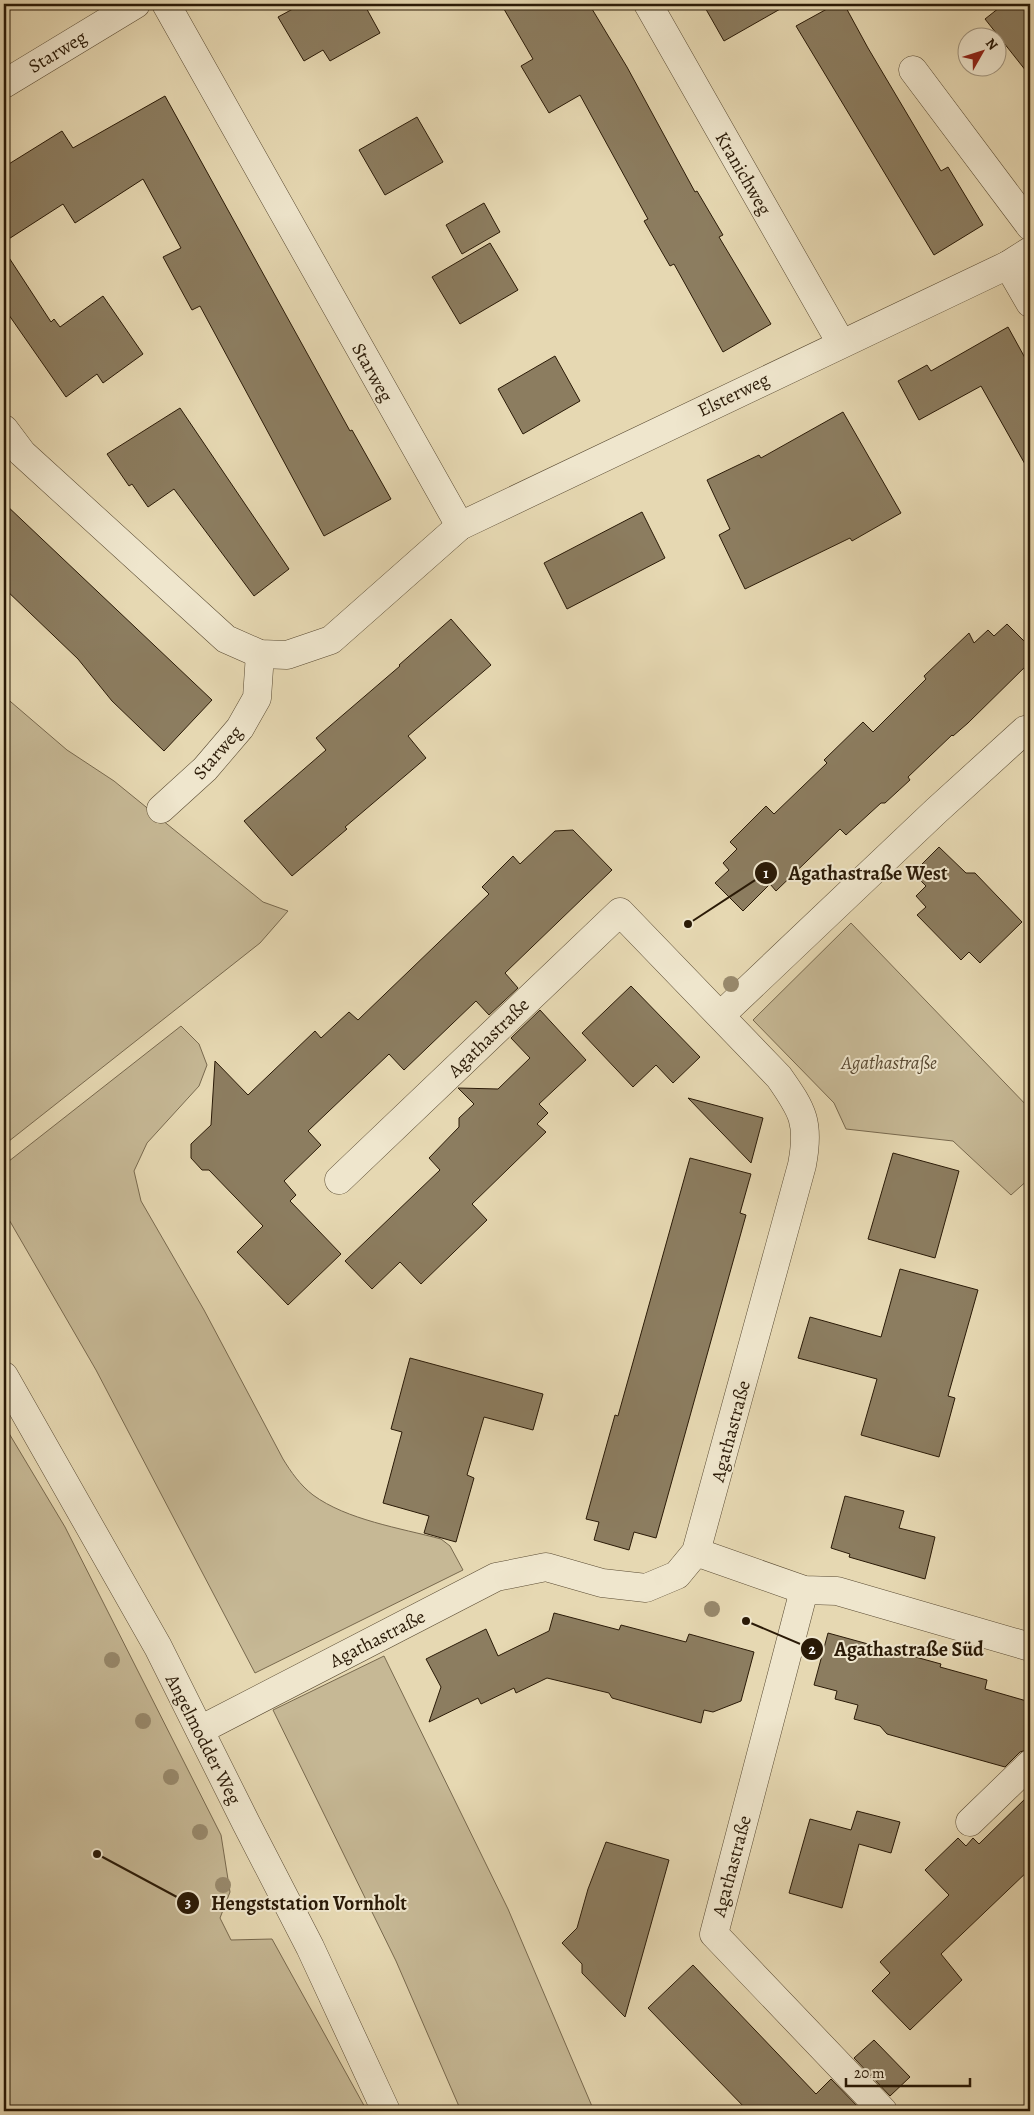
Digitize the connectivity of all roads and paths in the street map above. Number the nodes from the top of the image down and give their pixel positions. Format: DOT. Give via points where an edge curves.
graph roads {
  1 [pos="136,4"];
  2 [pos="166,4"];
  3 [pos="648,4"];
  4 [pos="913,70"];
  5 [pos="4,84"];
  6 [pos="1030,226"];
  7 [pos="1019,258"];
  8 [pos="1030,303"];
  9 [pos="841,343"];
  10 [pos="4,429"];
  11 [pos="460,526"];
  12 [pos="260,654"];
  13 [pos="1030,728"];
  14 [pos="161,809"];
  15 [pos="721,1015"];
  16 [pos="339,1180"];
  17 [pos="4,1376"];
  18 [pos="696,1552"];
  19 [pos="804,1590"];
  20 [pos="1030,1647"];
  21 [pos="200,1730"];
  22 [pos="1030,1764"];
  23 [pos="970,1822"];
  24 [pos="386,2111"];
  25 [pos="883,2111"];
  1 -- 5 [label="street, Starweg"];
  2 -- 11 [label="street, Starweg"];
  3 -- 9 [label="street, Kranichweg"];
  4 -- 6 [label="street"];
  7 -- 8 [label="street, Elsterweg"];
  7 -- 9 [label="street, Elsterweg"];
  9 -- 11 [label="street, Elsterweg"];
  10 -- 12 [label="street" via="22,453 226,638"];
  11 -- 12 [label="street" via="331,640 287,655"];
  12 -- 14 [label="street, Starweg" via="257,698 240,728 205,769"];
  13 -- 15 [label="street" via="936,811"];
  15 -- 16 [label="street, Agathastraße" via="620,912"];
  15 -- 18 [label="street, Agathastraße" via="793,1096 804,1117 807,1140"];
  17 -- 21 [label="street, Angelmodder Weg" via="158,1647"];
  18 -- 19 [label="street"];
  18 -- 21 [label="street, Agathastraße" via="677,1575 646,1588 602,1583 546,1567 496,1577"];
  19 -- 20 [label="street" via="837,1590"];
  19 -- 25 [label="street, Agathastraße" via="714,1934"];
  21 -- 24 [label="street, Angelmodder Weg" via="310,1947"];
  22 -- 23 [label="street"];
}
